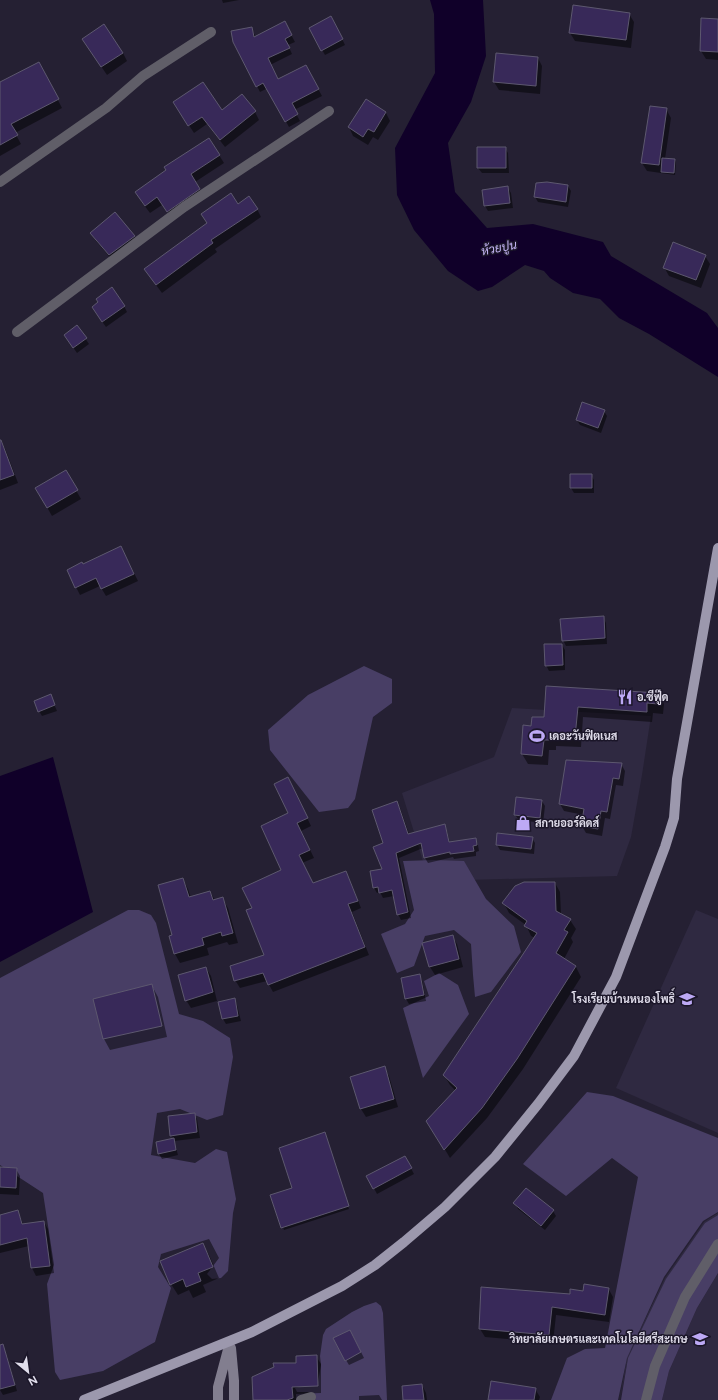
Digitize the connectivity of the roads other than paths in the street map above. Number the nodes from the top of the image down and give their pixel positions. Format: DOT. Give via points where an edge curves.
graph roads {
  1 [pos="211,32"];
  2 [pos="329,111"];
  3 [pos="0,182"];
  4 [pos="17,332"];
  5 [pos="718,548"];
  6 [pos="718,1244"];
  7 [pos="230,1342"];
  8 [pos="84,1400"];
  9 [pos="218,1400"];
  10 [pos="234,1400"];
  11 [pos="646,1400"];
  1 -- 3 [label="street" via="143,76 106,108"];
  2 -- 4 [label="street" via="184,207"];
  5 -- 7 [label="main road" via="677,779 674,818 616,977 574,1056 495,1156 404,1242 342,1286"];
  6 -- 11 [label="street" via="685,1297 655,1366"];
  7 -- 8 [label="main road"];
  7 -- 9 [label="main road" via="218,1387"];
  7 -- 10 [label="main road"];
}
